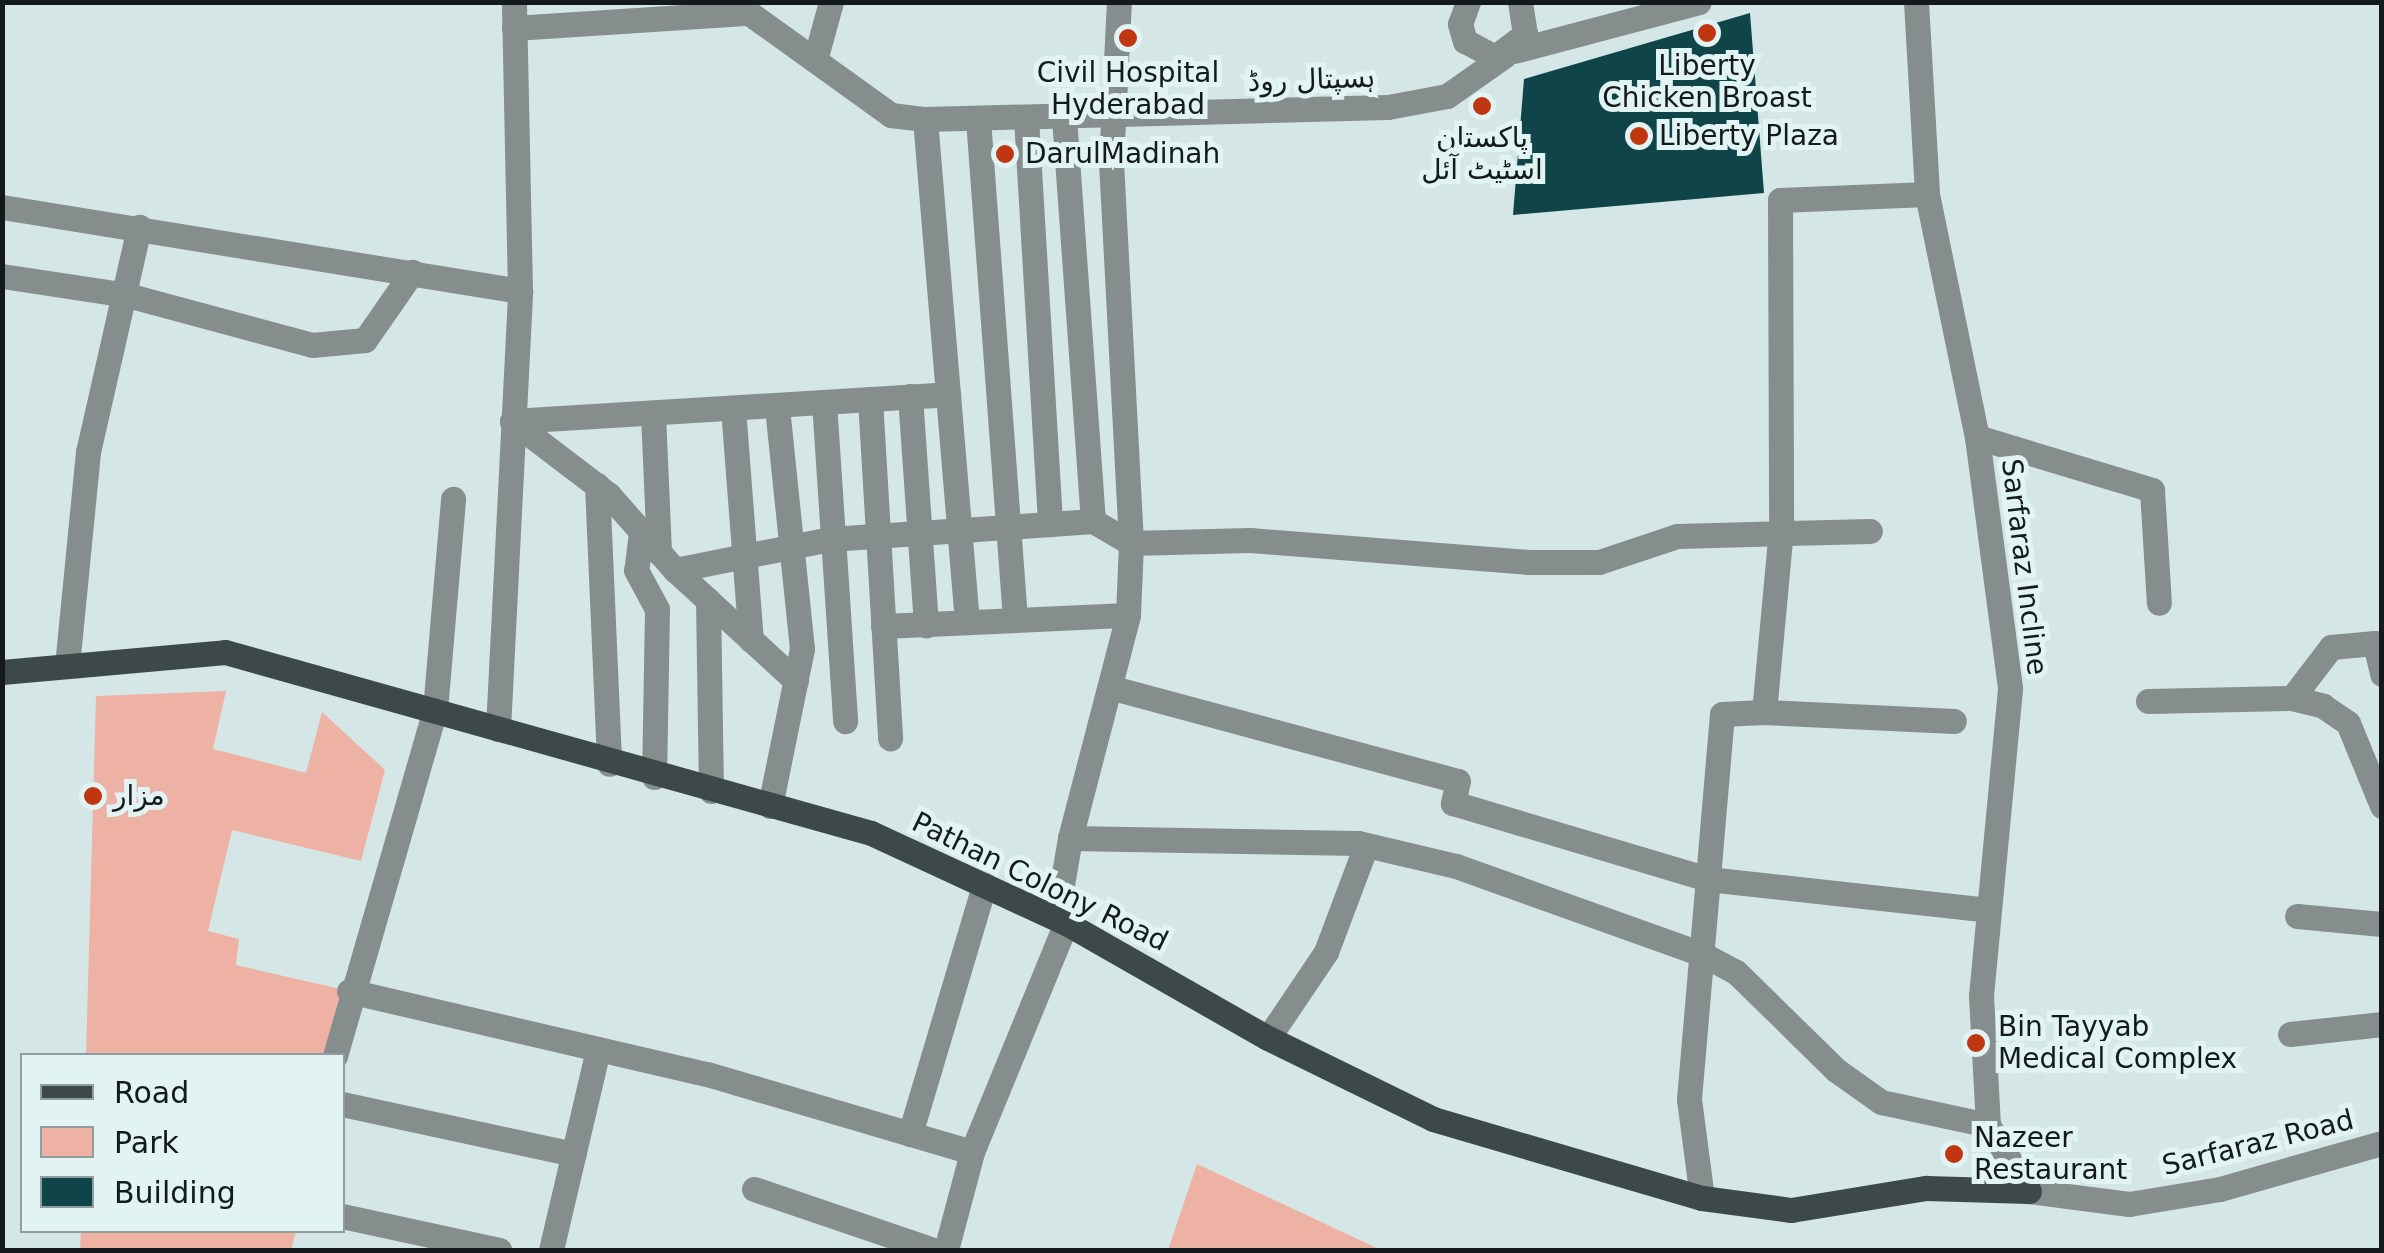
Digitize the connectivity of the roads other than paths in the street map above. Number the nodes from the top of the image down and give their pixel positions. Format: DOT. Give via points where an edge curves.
graph roads {
  1 [pos="831,2"];
  2 [pos="1119,2"];
  3 [pos="1699,2"];
  4 [pos="1916,2"];
  5 [pos="1524,3"];
  6 [pos="1465,4"];
  7 [pos="514,15"];
  8 [pos="1465,41"];
  9 [pos="1509,53"];
  10 [pos="815,60"];
  11 [pos="1423,102"];
  12 [pos="1116,117"];
  13 [pos="1026,118"];
  14 [pos="1064,118"];
  15 [pos="925,119"];
  16 [pos="978,119"];
  17 [pos="1927,194"];
  18 [pos="2,207"];
  19 [pos="139,227"];
  20 [pos="412,272"];
  21 [pos="2,276"];
  22 [pos="520,291"];
  23 [pos="126,295"];
  24 [pos="948,394"];
  25 [pos="910,396"];
  26 [pos="870,399"];
  27 [pos="824,402"];
  28 [pos="777,406"];
  29 [pos="733,408"];
  30 [pos="653,414"];
  31 [pos="512,420"];
  32 [pos="1977,437"];
  33 [pos="597,485"];
  34 [pos="453,499"];
  35 [pos="1093,521"];
  36 [pos="1050,524"];
  37 [pos="1008,527"];
  38 [pos="960,530"];
  39 [pos="1781,530"];
  40 [pos="1870,531"];
  41 [pos="641,532"];
  42 [pos="920,533"];
  43 [pos="878,536"];
  44 [pos="833,540"];
  45 [pos="1131,542"];
  46 [pos="792,547"];
  47 [pos="748,556"];
  48 [pos="667,562"];
  49 [pos="708,600"];
  50 [pos="2159,603"];
  51 [pos="1128,615"];
  52 [pos="1015,619"];
  53 [pos="967,622"];
  54 [pos="926,625"];
  55 [pos="883,626"];
  56 [pos="751,640"];
  57 [pos="67,666"];
  58 [pos="2,672"];
  59 [pos="2382,674"];
  60 [pos="796,681"];
  61 [pos="1113,688"];
  62 [pos="2292,698"];
  63 [pos="2148,702"];
  64 [pos="435,710"];
  65 [pos="1764,712"];
  66 [pos="845,721"];
  67 [pos="1954,722"];
  68 [pos="498,730"];
  69 [pos="890,738"];
  70 [pos="609,764"];
  71 [pos="654,776"];
  72 [pos="711,791"];
  73 [pos="770,806"];
  74 [pos="2382,806"];
  75 [pos="1070,838"];
  76 [pos="1365,848"];
  77 [pos="1708,879"];
  78 [pos="984,885"];
  79 [pos="1988,910"];
  80 [pos="2296,916"];
  81 [pos="1066,924"];
  82 [pos="2382,924"];
  83 [pos="1702,954"];
  84 [pos="350,991"];
  85 [pos="2382,1024"];
  86 [pos="2290,1034"];
  87 [pos="1268,1038"];
  88 [pos="598,1048"];
  89 [pos="336,1053"];
  90 [pos="345,1105"];
  91 [pos="1988,1124"];
  92 [pos="910,1134"];
  93 [pos="2382,1143"];
  94 [pos="972,1152"];
  95 [pos="574,1154"];
  96 [pos="754,1188"];
  97 [pos="2029,1192"];
  98 [pos="1702,1198"];
  99 [pos="345,1217"];
  100 [pos="500,1250"];
  101 [pos="551,1250"];
  102 [pos="933,1250"];
  103 [pos="946,1250"];
  1 -- 10 [label="street"];
  2 -- 12 [label="street"];
  3 -- 9 [label="street"];
  4 -- 17 [label="street, Sarfaraz Incline"];
  5 -- 9 [label="street" via="1528,24"];
  6 -- 8 [label="street"];
  7 -- 10 [label="street, ہسپتال روڈ" via="749,13"];
  7 -- 22 [label="street"];
  8 -- 9 [label="street" via="1486,57"];
  8 -- 11 [label="street" via="1451,82"];
  9 -- 11 [label="street, ہسپتال روڈ" via="1447,96"];
  10 -- 15 [label="street, ہسپتال روڈ" via="891,115"];
  11 -- 12 [label="street, ہسپتال روڈ"];
  12 -- 14 [label="street, ہسپتال روڈ"];
  12 -- 45 [label="street" via="1111,164"];
  13 -- 14 [label="street, ہسپتال روڈ"];
  13 -- 16 [label="street, ہسپتال روڈ"];
  13 -- 36 [label="street"];
  14 -- 35 [label="street"];
  15 -- 16 [label="street, ہسپتال روڈ"];
  15 -- 24 [label="street"];
  16 -- 37 [label="street"];
  17 -- 32 [label="street, Sarfaraz Incline"];
  17 -- 39 [label="street" via="1780,200"];
  18 -- 19 [label="street"];
  19 -- 20 [label="street"];
  19 -- 23 [label="street"];
  20 -- 22 [label="street"];
  20 -- 23 [label="street" via="365,340 312,345"];
  21 -- 23 [label="street"];
  22 -- 31 [label="street"];
  23 -- 57 [label="street" via="106,350 88,452"];
  24 -- 25 [label="street"];
  24 -- 38 [label="street"];
  25 -- 26 [label="street"];
  25 -- 42 [label="street"];
  26 -- 27 [label="street"];
  26 -- 43 [label="street"];
  27 -- 28 [label="street"];
  27 -- 44 [label="street"];
  28 -- 29 [label="street"];
  28 -- 46 [label="street"];
  29 -- 30 [label="street"];
  29 -- 47 [label="street"];
  30 -- 31 [label="street"];
  30 -- 48 [label="street"];
  31 -- 33 [label="street"];
  31 -- 68 [label="street"];
  32 -- 50 [label="street" via="2152,490"];
  32 -- 79 [label="street, Sarfaraz Incline" via="2010,689"];
  33 -- 41 [label="street"];
  33 -- 70 [label="street"];
  34 -- 64 [label="street"];
  35 -- 36 [label="street"];
  35 -- 45 [label="street"];
  36 -- 37 [label="street"];
  37 -- 38 [label="street"];
  37 -- 52 [label="street"];
  38 -- 42 [label="street"];
  38 -- 53 [label="street"];
  39 -- 40 [label="street"];
  39 -- 45 [label="street" via="1677,536 1599,562 1250,540"];
  39 -- 65 [label="street"];
  41 -- 48 [label="street"];
  41 -- 71 [label="street" via="636,570 657,610"];
  42 -- 43 [label="street"];
  42 -- 54 [label="street"];
  43 -- 44 [label="street"];
  43 -- 55 [label="street"];
  44 -- 46 [label="street"];
  44 -- 66 [label="street"];
  45 -- 51 [label="street"];
  46 -- 47 [label="street"];
  46 -- 60 [label="street" via="802,649"];
  47 -- 48 [label="street"];
  47 -- 56 [label="street"];
  48 -- 49 [label="street"];
  49 -- 56 [label="street"];
  49 -- 72 [label="street"];
  51 -- 52 [label="street"];
  51 -- 61 [label="street"];
  52 -- 53 [label="street"];
  53 -- 54 [label="street"];
  54 -- 55 [label="street"];
  55 -- 69 [label="street"];
  56 -- 60 [label="street"];
  57 -- 58 [label="main road, Pathan Colony Road"];
  57 -- 64 [label="main road, Pathan Colony Road" via="225,652"];
  59 -- 62 [label="street" via="2375,642 2331,647"];
  60 -- 73 [label="street"];
  61 -- 75 [label="street"];
  61 -- 77 [label="street" via="1458,781 1453,803"];
  62 -- 63 [label="street"];
  62 -- 74 [label="street" via="2348,722"];
  64 -- 68 [label="main road, Pathan Colony Road"];
  64 -- 84 [label="street"];
  65 -- 67 [label="street"];
  65 -- 77 [label="street" via="1722,714"];
  68 -- 70 [label="main road, Pathan Colony Road"];
  70 -- 71 [label="main road, Pathan Colony Road"];
  71 -- 72 [label="main road, Pathan Colony Road"];
  72 -- 73 [label="main road, Pathan Colony Road"];
  73 -- 78 [label="main road, Pathan Colony Road" via="871,833"];
  75 -- 76 [label="street"];
  75 -- 81 [label="street" via="1062,885"];
  76 -- 83 [label="street" via="1456,866"];
  76 -- 87 [label="street" via="1326,952"];
  77 -- 79 [label="street"];
  77 -- 83 [label="street"];
  78 -- 81 [label="main road, Pathan Colony Road"];
  78 -- 92 [label="street"];
  79 -- 91 [label="street, Sarfaraz Incline" via="1981,996"];
  80 -- 82 [label="street"];
  81 -- 87 [label="main road, Pathan Colony Road"];
  81 -- 94 [label="street"];
  83 -- 91 [label="street" via="1736,972 1836,1070 1881,1102"];
  83 -- 98 [label="street" via="1689,1099"];
  84 -- 88 [label="street"];
  84 -- 89 [label="street"];
  85 -- 86 [label="street"];
  87 -- 98 [label="main road, Pathan Colony Road" via="1433,1119"];
  88 -- 92 [label="street"];
  88 -- 95 [label="street"];
  90 -- 95 [label="street"];
  91 -- 97 [label="street, Sarfaraz Incline"];
  92 -- 94 [label="street"];
  93 -- 97 [label="street, Sarfaraz Road" via="2220,1189 2129,1204"];
  94 -- 103 [label="street"];
  95 -- 101 [label="street"];
  96 -- 102 [label="street"];
  97 -- 98 [label="main road, Pathan Colony Road" via="1926,1188 1792,1210"];
  99 -- 100 [label="street"];
}
